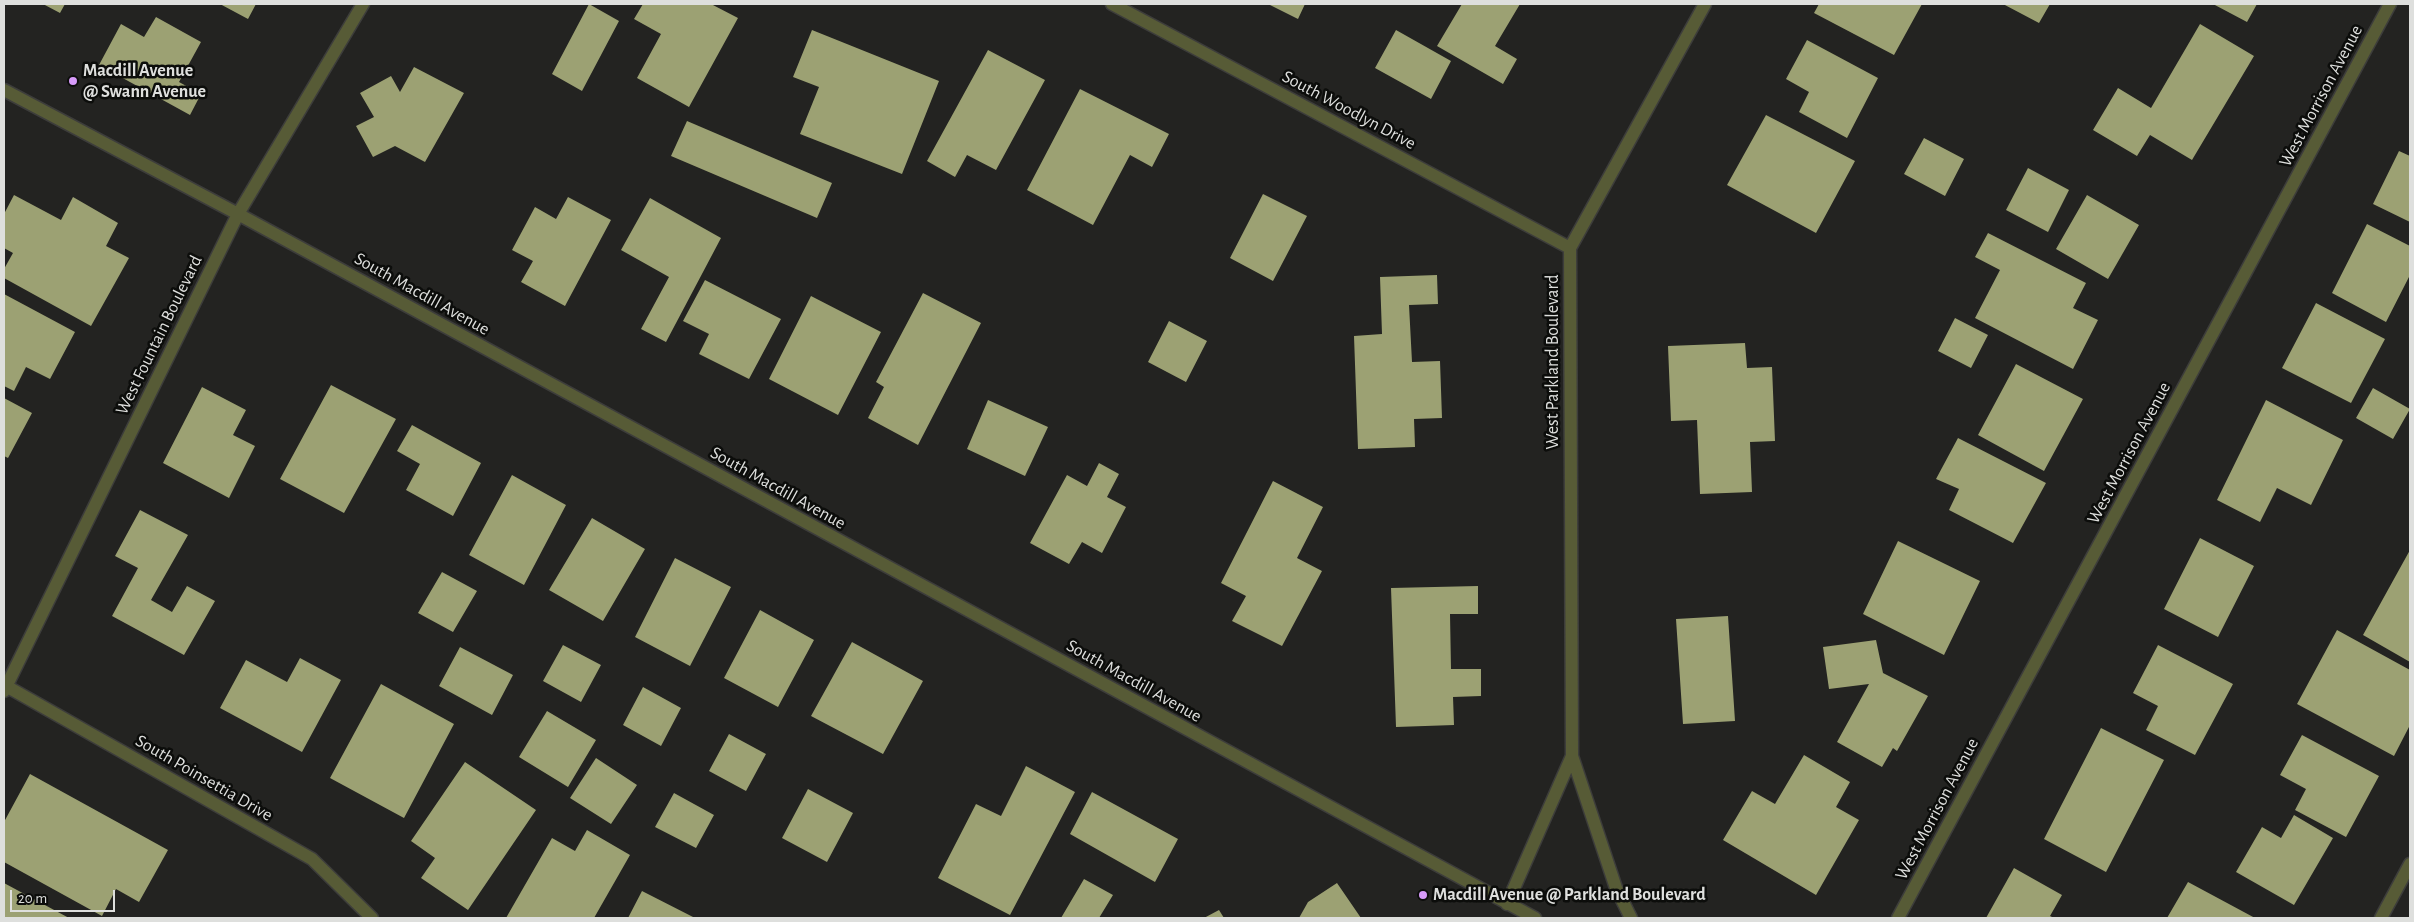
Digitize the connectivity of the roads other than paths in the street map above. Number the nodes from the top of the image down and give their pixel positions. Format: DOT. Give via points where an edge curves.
graph roads {
  1 [pos="363,4"];
  2 [pos="1112,4"];
  3 [pos="1705,4"];
  4 [pos="2390,4"];
  5 [pos="4,90"];
  6 [pos="238,214"];
  7 [pos="1570,248"];
  8 [pos="5,688"];
  9 [pos="1572,756"];
  10 [pos="2410,864"];
  11 [pos="1507,904"];
  12 [pos="372,918"];
  13 [pos="1535,918"];
  14 [pos="1631,918"];
  15 [pos="1898,918"];
  16 [pos="2381,918"];
  1 -- 6 [label="street, West Fountain Boulevard"];
  2 -- 7 [label="street, South Woodlyn Drive"];
  3 -- 7 [label="street, West Parkland Boulevard"];
  4 -- 15 [label="street, West Morrison Avenue"];
  5 -- 6 [label="street, South Macdill Avenue"];
  6 -- 8 [label="street, West Fountain Boulevard"];
  6 -- 11 [label="street, South Macdill Avenue"];
  7 -- 9 [label="street, West Parkland Boulevard"];
  8 -- 12 [label="street, South Poinsettia Drive" via="312,859"];
  9 -- 11 [label="street, West Parkland Boulevard"];
  9 -- 14 [label="street, West Parkland Boulevard" via="1616,888"];
  10 -- 16 [label="street"];
  11 -- 13 [label="street, South Macdill Avenue"];
}
